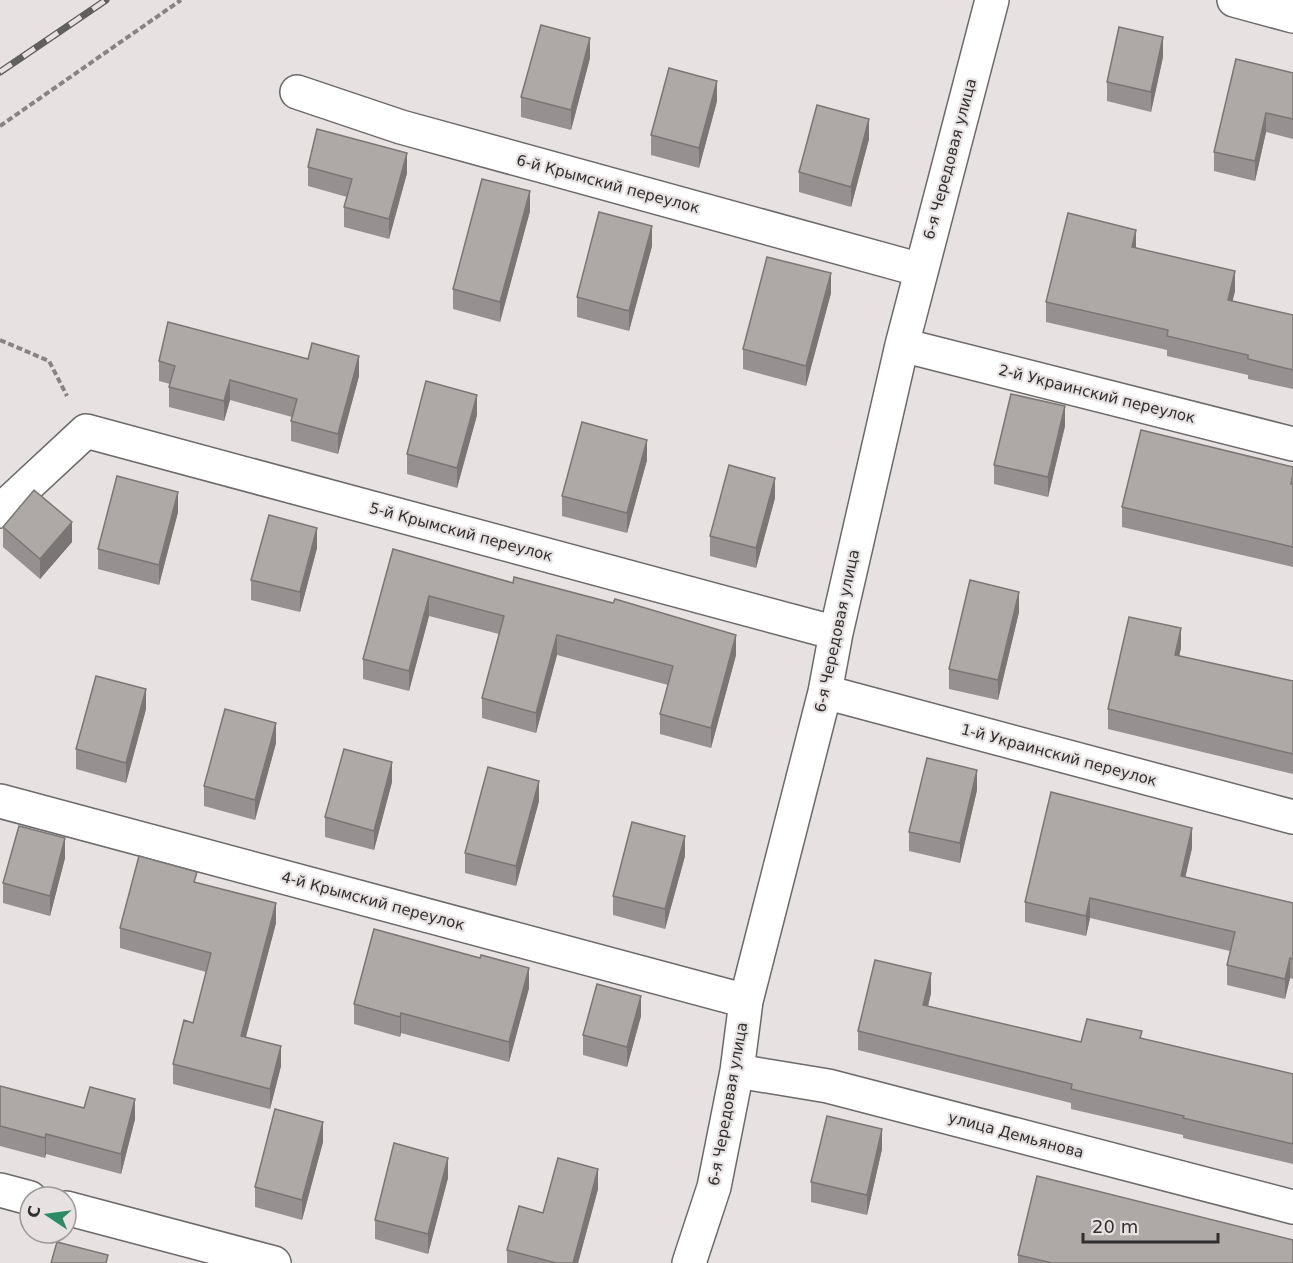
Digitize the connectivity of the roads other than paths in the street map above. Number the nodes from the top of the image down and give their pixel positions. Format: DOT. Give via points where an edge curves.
graph roads {
  1 [pos="992,0"];
  2 [pos="1234,0"];
  3 [pos="1293,16"];
  4 [pos="297,92"];
  5 [pos="921,270"];
  6 [pos="902,345"];
  7 [pos="1293,444"];
  8 [pos="0,511"];
  9 [pos="836,633"];
  10 [pos="825,692"];
  11 [pos="0,801"];
  12 [pos="1293,817"];
  13 [pos="746,1001"];
  14 [pos="737,1071"];
  15 [pos="0,1190"];
  16 [pos="18,1195"];
  17 [pos="1293,1207"];
  18 [pos="78,1211"];
  19 [pos="274,1263"];
  20 [pos="689,1263"];
  1 -- 5 [label="street, 6-я Чередовая улица"];
  2 -- 3 [label="street"];
  4 -- 5 [label="street, 6-й Крымский переулок" via="401,127"];
  5 -- 6 [label="street, 6-я Чередовая улица"];
  6 -- 7 [label="street, 2-й Украинский переулок"];
  6 -- 9 [label="street, 6-я Чередовая улица"];
  8 -- 9 [label="street, 5-й Крымский переулок" via="86,431"];
  9 -- 10 [label="street, 6-я Чередовая улица"];
  10 -- 12 [label="street, 1-й Украинский переулок"];
  10 -- 13 [label="street, 6-я Чередовая улица"];
  11 -- 13 [label="street, 4-й Крымский переулок"];
  13 -- 14 [label="street, 6-я Чередовая улица"];
  14 -- 17 [label="street, улица Демьянова" via="828,1086"];
  14 -- 20 [label="street, 6-я Чередовая улица" via="714,1187"];
  15 -- 16 [label="street"];
  18 -- 19 [label="street"];
}
